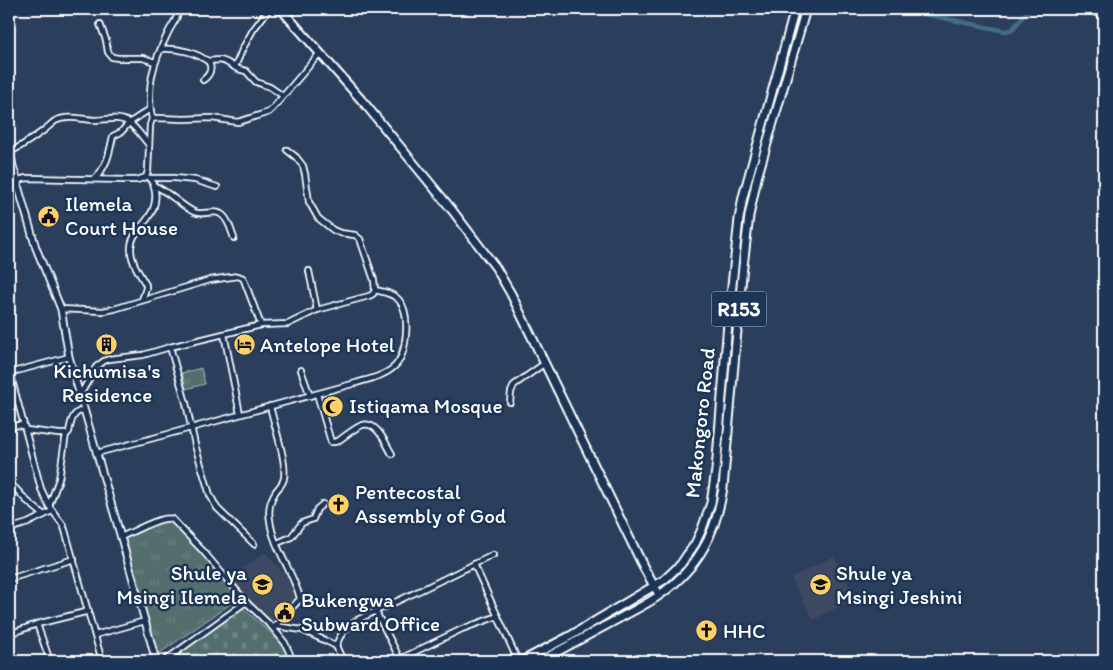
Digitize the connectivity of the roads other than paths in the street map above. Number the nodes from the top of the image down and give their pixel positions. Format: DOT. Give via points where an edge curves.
graph roads {
  1 [pos="179,9"];
  2 [pos="269,9"];
  3 [pos="281,9"];
  4 [pos="795,9"];
  5 [pos="806,9"];
  6 [pos="1087,9"];
  7 [pos="1104,16"];
  8 [pos="100,24"];
  9 [pos="161,49"];
  10 [pos="320,53"];
  11 [pos="208,60"];
  12 [pos="155,62"];
  13 [pos="235,68"];
  14 [pos="203,80"];
  15 [pos="283,96"];
  16 [pos="150,109"];
  17 [pos="152,119"];
  18 [pos="130,123"];
  19 [pos="9,144"];
  20 [pos="149,145"];
  21 [pos="287,150"];
  22 [pos="10,152"];
  23 [pos="105,166"];
  24 [pos="94,178"];
  25 [pos="148,178"];
  26 [pos="103,179"];
  27 [pos="18,182"];
  28 [pos="155,186"];
  29 [pos="216,187"];
  30 [pos="9,195"];
  31 [pos="234,238"];
  32 [pos="309,271"];
  33 [pos="374,290"];
  34 [pos="142,300"];
  35 [pos="61,309"];
  36 [pos="317,310"];
  37 [pos="261,325"];
  38 [pos="224,334"];
  39 [pos="170,347"];
  40 [pos="69,357"];
  41 [pos="545,363"];
  42 [pos="301,370"];
  43 [pos="9,373"];
  44 [pos="317,394"];
  45 [pos="80,395"];
  46 [pos="310,396"];
  47 [pos="510,402"];
  48 [pos="270,406"];
  49 [pos="84,410"];
  50 [pos="240,414"];
  51 [pos="9,427"];
  52 [pos="25,428"];
  53 [pos="191,428"];
  54 [pos="66,434"];
  55 [pos="96,453"];
  56 [pos="392,454"];
  57 [pos="9,483"];
  58 [pos="323,504"];
  59 [pos="49,506"];
  60 [pos="52,511"];
  61 [pos="44,515"];
  62 [pos="9,529"];
  63 [pos="121,537"];
  64 [pos="276,542"];
  65 [pos="254,544"];
  66 [pos="494,555"];
  67 [pos="74,559"];
  68 [pos="474,564"];
  69 [pos="9,579"];
  70 [pos="654,587"];
  71 [pos="660,595"];
  72 [pos="246,602"];
  73 [pos="89,611"];
  74 [pos="376,612"];
  75 [pos="498,616"];
  76 [pos="145,621"];
  77 [pos="37,624"];
  78 [pos="274,627"];
  79 [pos="9,634"];
  80 [pos="95,635"];
  81 [pos="336,646"];
  82 [pos="400,660"];
  83 [pos="50,661"];
  84 [pos="102,661"];
  85 [pos="156,661"];
  86 [pos="164,661"];
  87 [pos="293,661"];
  88 [pos="343,661"];
  89 [pos="520,661"];
  90 [pos="540,661"];
  1 -- 9 [label="street"];
  2 -- 13 [label="street" via="244,46"];
  3 -- 10 [label="main road"];
  4 -- 70 [label="main road, Makongoro Road / R153" via="742,198 711,503 695,544 673,572"];
  5 -- 71 [label="main road, Makongoro Road / R153" via="753,195 720,505 711,533 696,560"];
  6 -- 7 [label="street"];
  8 -- 12 [label="street" via="112,57 143,58"];
  9 -- 11 [label="street" via="186,51"];
  9 -- 12 [label="street"];
  10 -- 15 [label="street"];
  10 -- 41 [label="main road" via="376,117 492,262"];
  11 -- 13 [label="street" via="220,60"];
  11 -- 14 [label="street" via="209,73"];
  12 -- 16 [label="street"];
  13 -- 15 [label="street" via="246,71 256,82"];
  15 -- 17 [label="street" via="269,112 238,122 212,118"];
  16 -- 17 [label="street"];
  16 -- 18 [label="street"];
  17 -- 20 [label="street"];
  18 -- 20 [label="street"];
  18 -- 22 [label="street" via="116,119 62,119"];
  18 -- 23 [label="street" via="113,137"];
  19 -- 22 [label="street"];
  20 -- 25 [label="street"];
  21 -- 33 [label="street" via="303,166 309,202 318,218 333,230 355,235 360,240 374,280"];
  22 -- 27 [label="street"];
  23 -- 24 [label="street"];
  23 -- 26 [label="street"];
  24 -- 26 [label="street"];
  24 -- 27 [label="street" via="27,178"];
  25 -- 26 [label="street"];
  25 -- 28 [label="street"];
  25 -- 29 [label="street" via="195,180"];
  27 -- 30 [label="street"];
  27 -- 35 [label="street" via="36,248"];
  28 -- 31 [label="street" via="196,213 220,214 226,218"];
  28 -- 34 [label="street" via="152,211 131,246 136,268 146,284"];
  32 -- 36 [label="street"];
  33 -- 36 [label="street" via="369,296"];
  33 -- 44 [label="street" via="392,294 403,306 406,333 401,358 393,368 378,376"];
  34 -- 35 [label="street" via="114,309"];
  34 -- 37 [label="street" via="210,280 240,276"];
  35 -- 40 [label="street"];
  36 -- 37 [label="street" via="288,324"];
  37 -- 38 [label="street"];
  38 -- 39 [label="street"];
  38 -- 50 [label="street"];
  39 -- 45 [label="street" via="143,355 109,358 96,367"];
  39 -- 53 [label="street"];
  40 -- 43 [label="street"];
  40 -- 45 [label="street"];
  41 -- 47 [label="street" via="514,385"];
  41 -- 70 [label="main road"];
  42 -- 46 [label="street"];
  43 -- 52 [label="street"];
  44 -- 46 [label="street"];
  44 -- 56 [label="street" via="331,442 338,442 365,424 377,429"];
  45 -- 49 [label="street"];
  46 -- 48 [label="street"];
  48 -- 50 [label="street"];
  48 -- 64 [label="street" via="284,471 283,483 274,493 269,509"];
  49 -- 54 [label="street" via="73,415"];
  49 -- 55 [label="street"];
  50 -- 53 [label="street"];
  51 -- 52 [label="street" via="18,425"];
  52 -- 54 [label="street"];
  52 -- 59 [label="street" via="38,480"];
  53 -- 55 [label="street"];
  53 -- 65 [label="street" via="213,501"];
  54 -- 59 [label="street" via="58,479"];
  55 -- 63 [label="street"];
  57 -- 61 [label="street"];
  58 -- 64 [label="street" via="313,518 302,523 294,534"];
  59 -- 60 [label="street"];
  60 -- 61 [label="street"];
  60 -- 67 [label="street" via="63,525"];
  61 -- 62 [label="street"];
  63 -- 72 [label="street" via="157,520 172,518"];
  63 -- 76 [label="street"];
  64 -- 78 [label="street" via="300,599"];
  66 -- 68 [label="street"];
  67 -- 69 [label="street"];
  67 -- 73 [label="street"];
  68 -- 74 [label="street"];
  68 -- 75 [label="street"];
  70 -- 71 [label="main road"];
  70 -- 89 [label="main road, Makongoro Road / R153"];
  71 -- 90 [label="main road, Makongoro Road / R153"];
  72 -- 78 [label="street"];
  72 -- 86 [label="street"];
  73 -- 77 [label="street"];
  73 -- 80 [label="street"];
  74 -- 81 [label="street" via="347,626"];
  74 -- 82 [label="street"];
  75 -- 82 [label="street" via="462,629"];
  75 -- 89 [label="street"];
  76 -- 80 [label="street"];
  76 -- 85 [label="street"];
  77 -- 79 [label="street"];
  77 -- 83 [label="street"];
  78 -- 81 [label="street" via="295,628"];
  78 -- 87 [label="street"];
  80 -- 84 [label="street"];
  81 -- 88 [label="street"];
}
